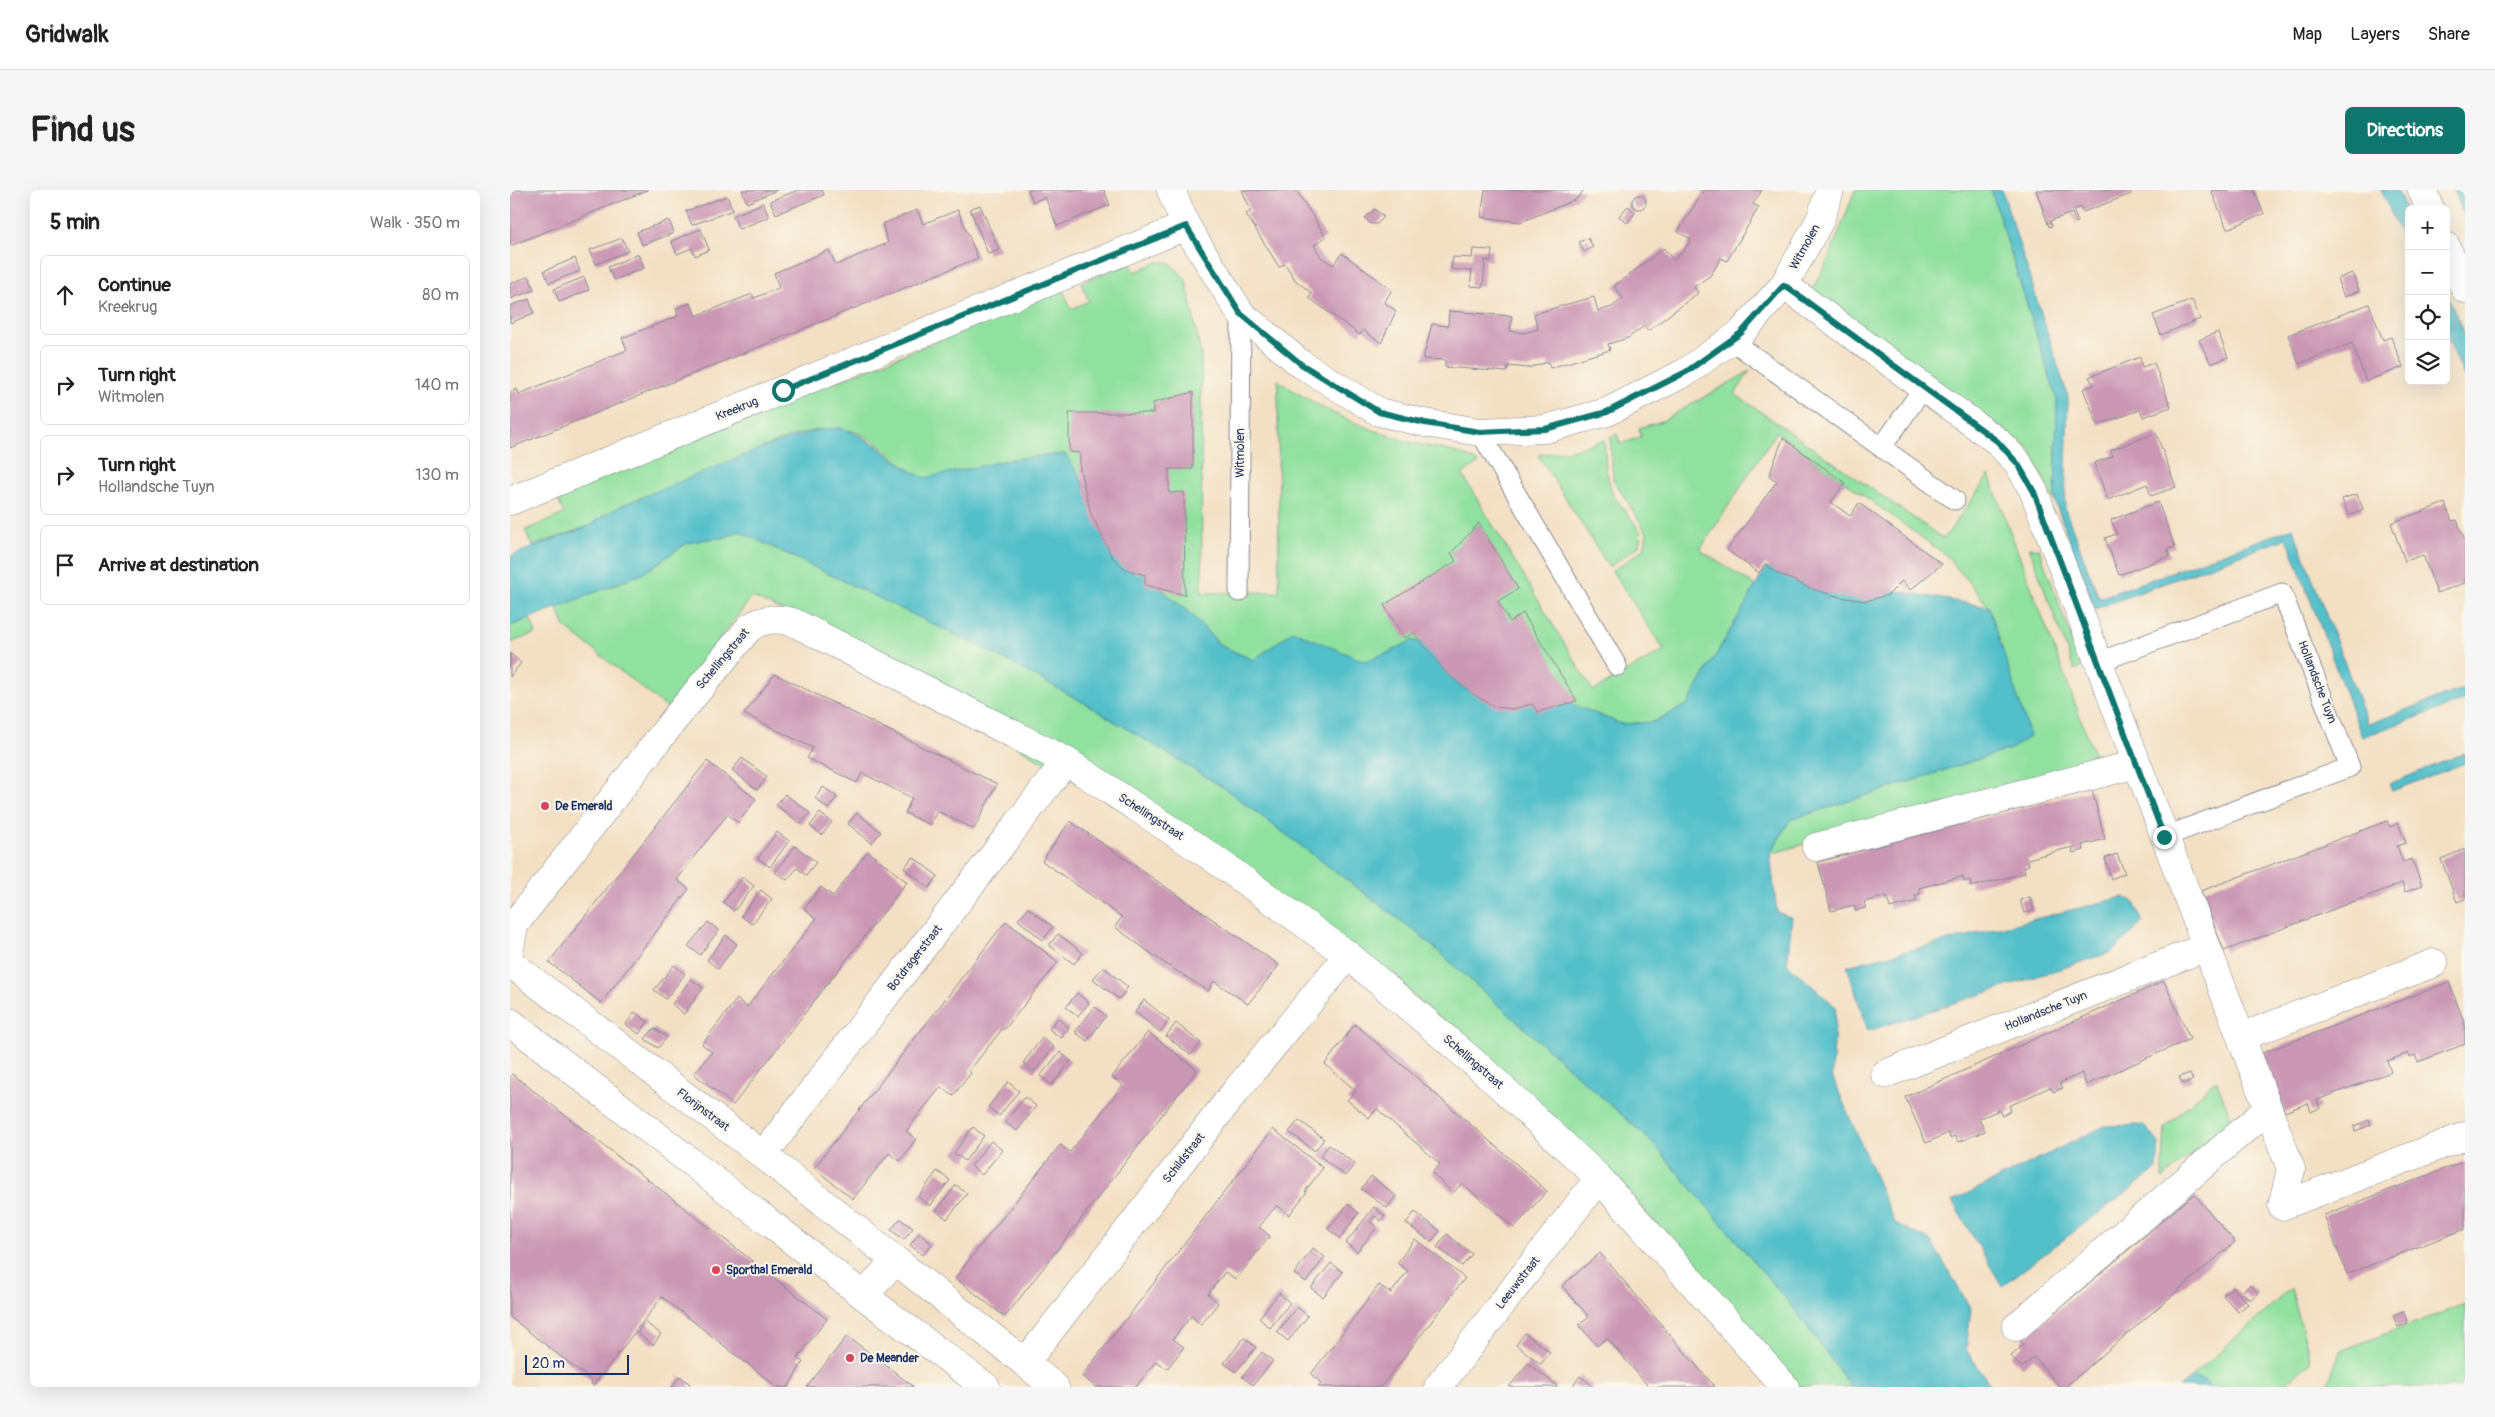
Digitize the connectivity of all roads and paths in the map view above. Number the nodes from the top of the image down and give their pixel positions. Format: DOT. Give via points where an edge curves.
graph roads {
  1 [pos="1171,190"];
  2 [pos="1830,190"];
  3 [pos="2422,190"];
  4 [pos="2428,205"];
  5 [pos="1186,226"];
  6 [pos="2448,250"];
  7 [pos="1784,285"];
  8 [pos="2465,289"];
  9 [pos="1241,314"];
  10 [pos="1731,340"];
  11 [pos="1924,387"];
  12 [pos="1480,432"];
  13 [pos="1882,447"];
  14 [pos="1955,500"];
  15 [pos="510,501"];
  16 [pos="1240,592"];
  17 [pos="2099,662"];
  18 [pos="1616,666"];
  19 [pos="1066,761"];
  20 [pos="2137,764"];
  21 [pos="2164,837"];
  22 [pos="1816,847"];
  23 [pos="2206,947"];
  24 [pos="510,948"];
  25 [pos="1348,955"];
  26 [pos="510,963"];
  27 [pos="2434,963"];
  28 [pos="510,1022"];
  29 [pos="2241,1037"];
  30 [pos="1885,1074"];
  31 [pos="2268,1109"];
  32 [pos="2465,1136"];
  33 [pos="763,1155"];
  34 [pos="1599,1178"];
  35 [pos="895,1260"];
  36 [pos="864,1296"];
  37 [pos="2016,1327"];
  38 [pos="1025,1363"];
  39 [pos="986,1387"];
  40 [pos="1055,1387"];
  41 [pos="1438,1387"];
  42 [pos="1785,1387"];
  1 -- 5 [label="street, Witmolen"];
  2 -- 7 [label="street, Witmolen" via="1820,220"];
  3 -- 4 [label="street"];
  5 -- 9 [label="street, Witmolen"];
  5 -- 15 [label="street, Kreekrug"];
  6 -- 8 [label="street"];
  7 -- 10 [label="street, Witmolen"];
  7 -- 11 [label="street"];
  9 -- 12 [label="street, Witmolen" via="1301,364 1379,412"];
  9 -- 16 [label="lane, Witmolen"];
  10 -- 12 [label="street, Witmolen" via="1686,372 1607,412 1545,429"];
  10 -- 13 [label="lane"];
  11 -- 13 [label="lane"];
  11 -- 17 [label="street" via="1997,441 2018,464 2034,492"];
  12 -- 18 [label="lane"];
  13 -- 14 [label="lane"];
  17 -- 20 [label="street"];
  17 -- 21 [label="lane, Hollandsche Tuyn" via="2282,593 2350,768"];
  19 -- 24 [label="street, Schellingstraat" via="793,622 781,619 757,622 673,721 514,925"];
  19 -- 25 [label="street, Schellingstraat" via="1210,856"];
  19 -- 33 [label="street, Botdragerstraat"];
  20 -- 21 [label="street"];
  20 -- 22 [label="street"];
  21 -- 23 [label="street"];
  23 -- 29 [label="street"];
  23 -- 30 [label="street, Hollandsche Tuyn"];
  25 -- 34 [label="street, Schellingstraat" via="1485,1072"];
  25 -- 38 [label="street, Schildstraat" via="1235,1092"];
  26 -- 33 [label="street, Florijnstraat"];
  27 -- 29 [label="street"];
  28 -- 36 [label="street"];
  29 -- 31 [label="street"];
  31 -- 32 [label="street" via="2291,1169 2282,1206"];
  31 -- 37 [label="street"];
  33 -- 35 [label="street, Florijnstraat"];
  34 -- 41 [label="street, Leeuwstraat"];
  34 -- 42 [label="street, Schellingstraat"];
  35 -- 36 [label="street"];
  35 -- 38 [label="street, Florijnstraat"];
  36 -- 39 [label="street"];
  38 -- 40 [label="street, Florijnstraat"];
}
